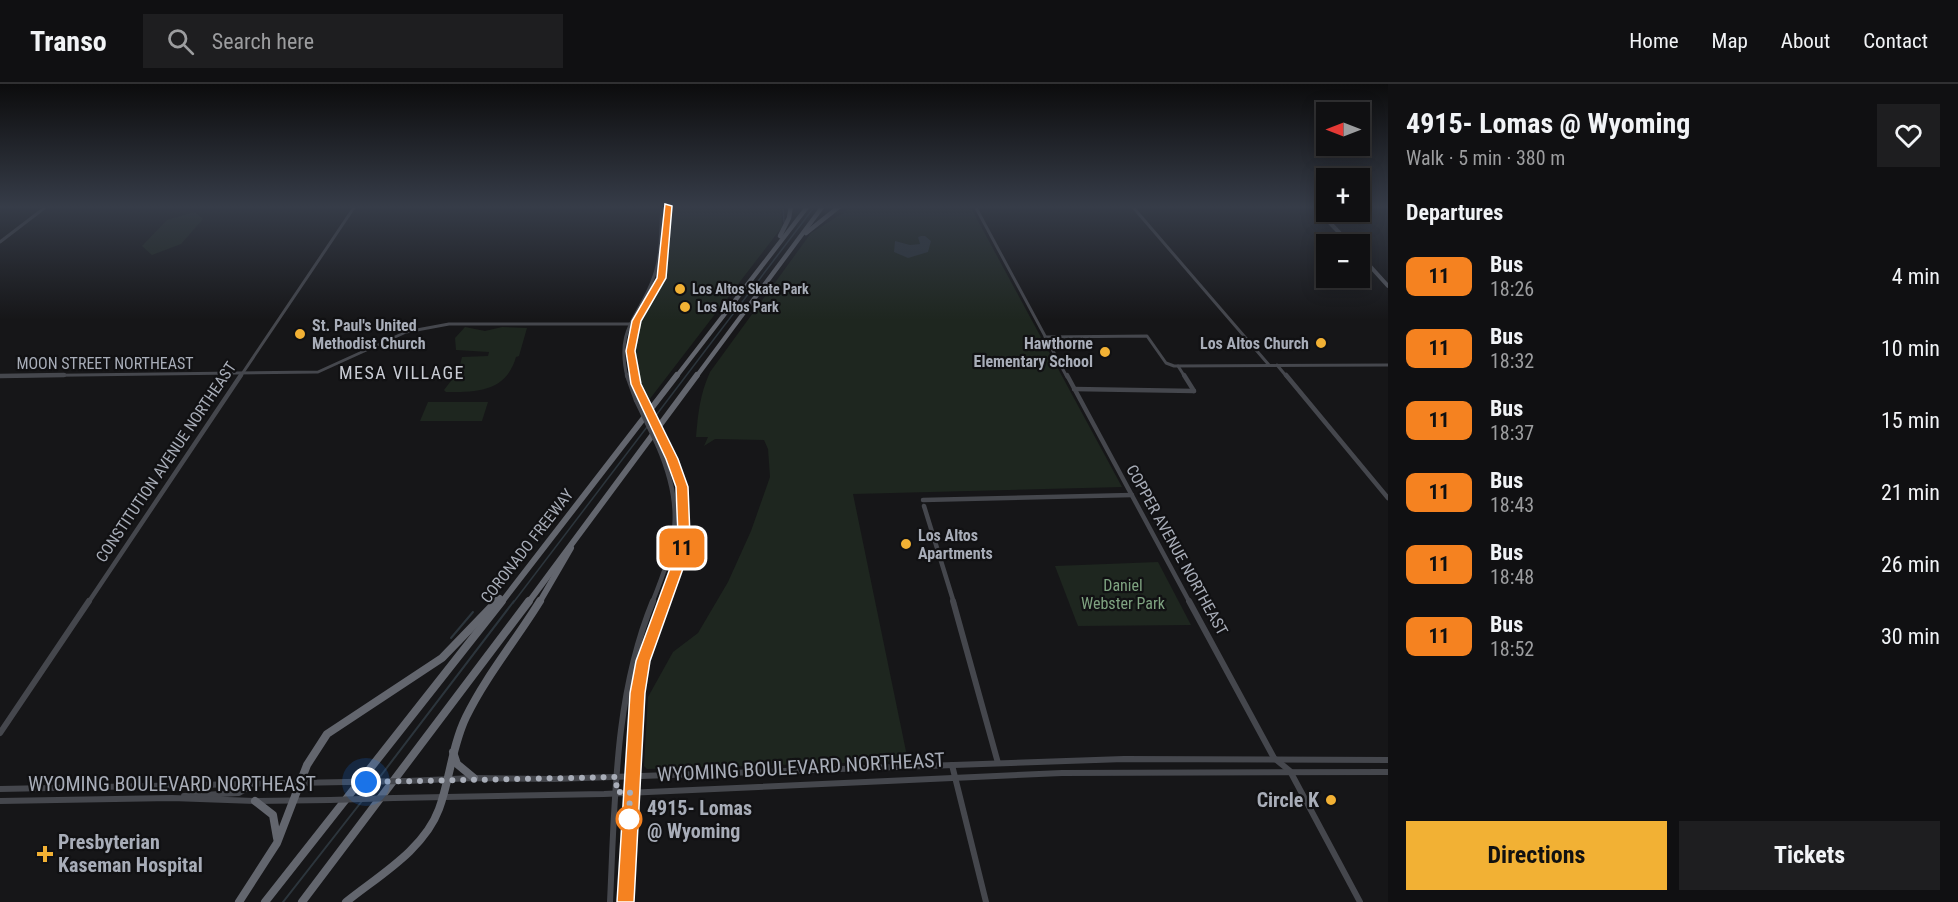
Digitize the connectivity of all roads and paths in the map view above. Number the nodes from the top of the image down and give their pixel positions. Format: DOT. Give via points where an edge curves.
graph roads {
  1 [pos="329,244"];
  2 [pos="659,244"];
  3 [pos="665,244"];
  4 [pos="775,244"];
  5 [pos="778,244"];
  6 [pos="796,244"];
  7 [pos="798,244"];
  8 [pos="995,244"];
  9 [pos="1165,244"];
  10 [pos="765,261"];
  11 [pos="780,266"];
  12 [pos="1370,266"];
  13 [pos="1388,286"];
  14 [pos="628,324"];
  15 [pos="636,324"];
  16 [pos="1045,337"];
  17 [pos="1269,365"];
  18 [pos="1277,365"];
  19 [pos="1388,365"];
  20 [pos="1178,366"];
  21 [pos="242,373"];
  22 [pos="0,376"];
  23 [pos="1074,389"];
  24 [pos="1132,495"];
  25 [pos="1388,498"];
  26 [pos="585,524"];
  27 [pos="537,558"];
  28 [pos="0,733"];
  29 [pos="453,752"];
  30 [pos="1274,758"];
  31 [pos="1388,760"];
  32 [pos="998,763"];
  33 [pos="952,765"];
  34 [pos="1290,771"];
  35 [pos="1388,772"];
  36 [pos="955,776"];
  37 [pos="617,777"];
  38 [pos="632,777"];
  39 [pos="474,778"];
  40 [pos="446,779"];
  41 [pos="300,781"];
  42 [pos="249,783"];
  43 [pos="0,789"];
  44 [pos="616,792"];
  45 [pos="630,792"];
  46 [pos="172,798"];
  47 [pos="441,798"];
  48 [pos="294,800"];
  49 [pos="0,801"];
  50 [pos="255,801"];
  51 [pos="276,843"];
  52 [pos="239,902"];
  53 [pos="265,902"];
  54 [pos="302,902"];
  55 [pos="346,902"];
  56 [pos="610,902"];
  57 [pos="626,902"];
  58 [pos="986,902"];
  59 [pos="1360,902"];
  1 -- 21 [label="street, CONSTITUTION AVENUE NORTHEAST"];
  2 -- 14 [label="street" via="651,287"];
  3 -- 15 [label="street" via="662,278"];
  4 -- 10 [label="highway"];
  5 -- 10 [label="highway, CORONADO FREEWAY"];
  6 -- 11 [label="highway, CORONADO FREEWAY"];
  7 -- 11 [label="highway"];
  8 -- 16 [label="street, COPPER AVENUE NORTHEAST"];
  9 -- 17 [label="street"];
  10 -- 27 [label="highway, CORONADO FREEWAY"];
  11 -- 26 [label="highway, CORONADO FREEWAY"];
  12 -- 13 [label="main road"];
  14 -- 15 [label="street"];
  14 -- 21 [label="street, MOON STREET NORTHEAST" via="424,327 318,372"];
  14 -- 37 [label="street, bridge" via="623,364 674,487 676,512 669,561 632,662"];
  15 -- 38 [label="street, bridge" via="630,351 633,374 682,487 684,536 679,563 643,661"];
  16 -- 20 [label="street" via="1147,336 1166,363"];
  16 -- 23 [label="street, COPPER AVENUE NORTHEAST"];
  17 -- 18 [label="street"];
  17 -- 20 [label="street"];
  18 -- 19 [label="street"];
  18 -- 25 [label="street"];
  20 -- 23 [label="street" via="1194,391"];
  21 -- 22 [label="street, MOON STREET NORTHEAST"];
  21 -- 28 [label="street, CONSTITUTION AVENUE NORTHEAST"];
  23 -- 24 [label="street, COPPER AVENUE NORTHEAST"];
  24 -- 30 [label="street, COPPER AVENUE NORTHEAST"];
  24 -- 32 [label="street" via="923,503"];
  26 -- 29 [label="highway" via="472,705"];
  26 -- 54 [label="highway, CORONADO FREEWAY"];
  27 -- 41 [label="highway" via="442,658 327,734 314,749"];
  27 -- 53 [label="highway, CORONADO FREEWAY"];
  29 -- 39 [label="highway" via="457,764"];
  29 -- 40 [label="highway"];
  30 -- 31 [label="street, WYOMING BOULEVARD NORTHEAST"];
  30 -- 32 [label="street, WYOMING BOULEVARD NORTHEAST"];
  30 -- 34 [label="street, COPPER AVENUE NORTHEAST"];
  32 -- 33 [label="street, WYOMING BOULEVARD NORTHEAST"];
  33 -- 36 [label="street"];
  33 -- 38 [label="street, WYOMING BOULEVARD NORTHEAST"];
  34 -- 35 [label="street, WYOMING BOULEVARD NORTHEAST"];
  34 -- 36 [label="street, WYOMING BOULEVARD NORTHEAST"];
  34 -- 59 [label="street, COPPER AVENUE NORTHEAST"];
  36 -- 45 [label="street, WYOMING BOULEVARD NORTHEAST"];
  36 -- 58 [label="street"];
  37 -- 38 [label="street, WYOMING BOULEVARD NORTHEAST"];
  37 -- 39 [label="street, WYOMING BOULEVARD NORTHEAST"];
  37 -- 44 [label="street"];
  38 -- 45 [label="street"];
  39 -- 40 [label="street, WYOMING BOULEVARD NORTHEAST"];
  40 -- 41 [label="street, WYOMING BOULEVARD NORTHEAST, bridge"];
  40 -- 47 [label="highway"];
  41 -- 42 [label="street, WYOMING BOULEVARD NORTHEAST"];
  41 -- 48 [label="highway"];
  42 -- 43 [label="street, WYOMING BOULEVARD NORTHEAST"];
  42 -- 46 [label="street" via="239,793"];
  44 -- 45 [label="street, WYOMING BOULEVARD NORTHEAST"];
  44 -- 47 [label="street, WYOMING BOULEVARD NORTHEAST"];
  44 -- 56 [label="street"];
  45 -- 57 [label="street"];
  46 -- 49 [label="street, WYOMING BOULEVARD NORTHEAST"];
  46 -- 50 [label="street, WYOMING BOULEVARD NORTHEAST"];
  47 -- 48 [label="street, WYOMING BOULEVARD NORTHEAST, bridge"];
  47 -- 55 [label="highway" via="439,810 426,832"];
  48 -- 50 [label="street, WYOMING BOULEVARD NORTHEAST"];
  48 -- 51 [label="highway"];
  50 -- 51 [label="highway" via="276,818"];
  51 -- 52 [label="highway"];
}
